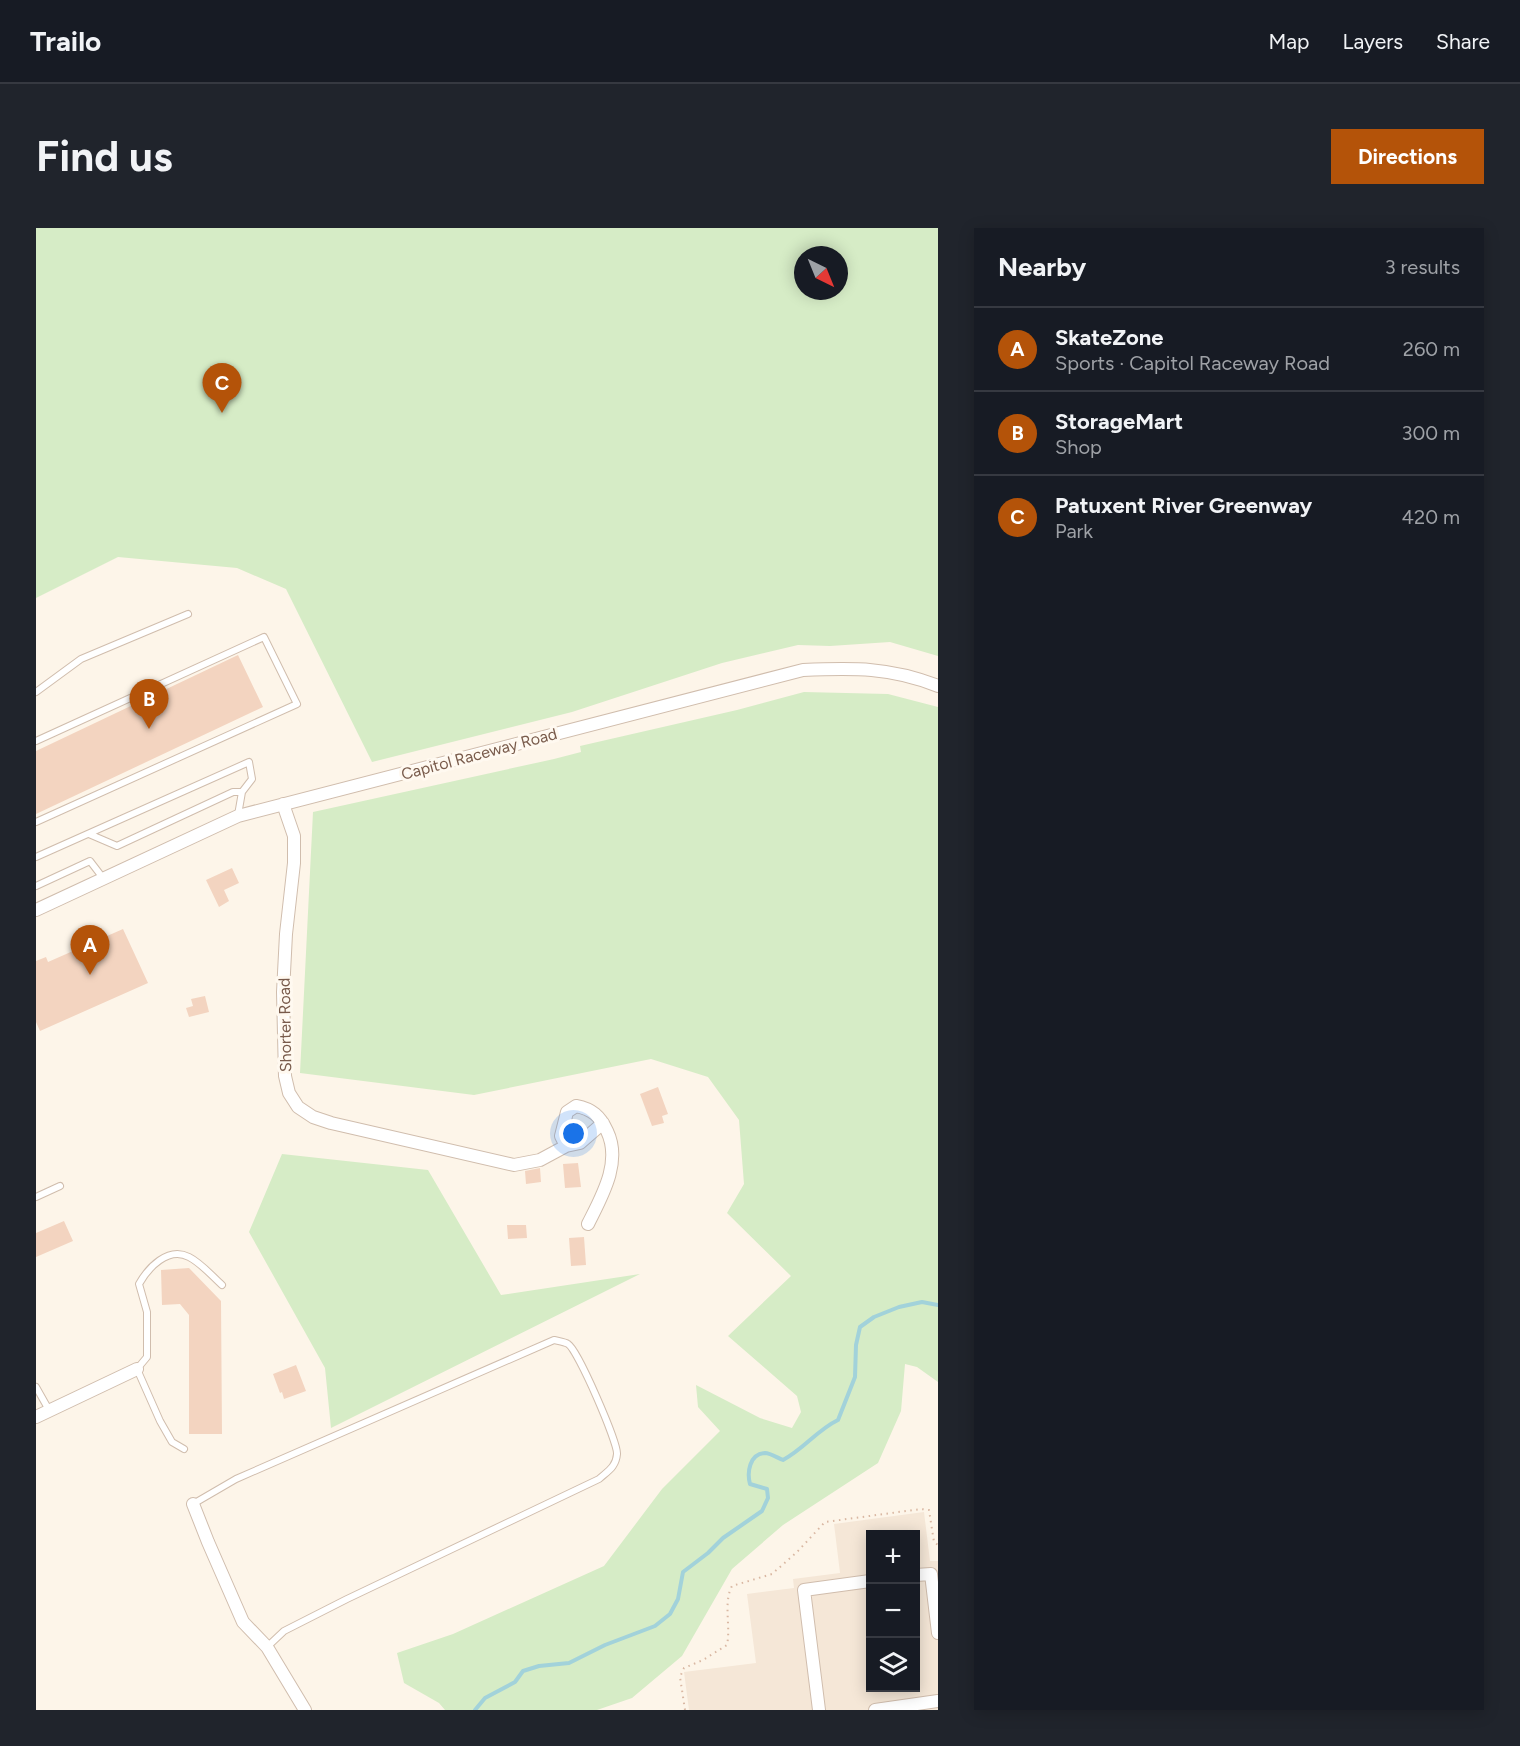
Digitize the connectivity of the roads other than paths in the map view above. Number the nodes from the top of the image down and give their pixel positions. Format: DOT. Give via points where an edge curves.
graph roads {
  1 [pos="188,614"];
  2 [pos="938,686"];
  3 [pos="36,692"];
  4 [pos="36,741"];
  5 [pos="242,792"];
  6 [pos="283,804"];
  7 [pos="238,816"];
  8 [pos="36,822"];
  9 [pos="89,834"];
  10 [pos="36,857"];
  11 [pos="104,878"];
  12 [pos="36,886"];
  13 [pos="36,910"];
  14 [pos="603,1123"];
  15 [pos="566,1146"];
  16 [pos="60,1186"];
  17 [pos="36,1197"];
  18 [pos="588,1224"];
  19 [pos="222,1285"];
  20 [pos="136,1369"];
  21 [pos="36,1387"];
  22 [pos="49,1411"];
  23 [pos="36,1417"];
  24 [pos="184,1449"];
  25 [pos="193,1504"];
  26 [pos="920,1575"];
  27 [pos="866,1582"];
  28 [pos="938,1633"];
  29 [pos="267,1647"];
  30 [pos="938,1701"];
  31 [pos="305,1710"];
  32 [pos="819,1710"];
  33 [pos="875,1710"];
  1 -- 3 [label="lane" via="81,659"];
  2 -- 6 [label="street, Capitol Raceway Road" via="894,671 803,670"];
  4 -- 8 [label="lane" via="264,637 297,704"];
  5 -- 7 [label="lane"];
  5 -- 9 [label="lane" via="233,792 117,846"];
  5 -- 9 [label="lane" via="252,779 249,762"];
  6 -- 7 [label="street, Capitol Raceway Road"];
  6 -- 15 [label="street, Shorter Road" via="294,836 283,992 285,1076 298,1107 331,1123 514,1165 540,1160"];
  7 -- 11 [label="street, Capitol Raceway Road"];
  9 -- 10 [label="lane"];
  11 -- 12 [label="lane" via="90,861"];
  11 -- 13 [label="street, Capitol Raceway Road"];
  14 -- 15 [label="street, Shorter Road" via="580,1143"];
  14 -- 15 [label="street" via="597,1114 576,1106 567,1112 563,1124 561,1136"];
  14 -- 18 [label="street" via="611,1139 612,1164"];
  16 -- 17 [label="lane"];
  19 -- 20 [label="lane" via="189,1257 178,1253 146,1271 139,1284 147,1312 147,1357"];
  20 -- 22 [label="street"];
  20 -- 24 [label="lane" via="172,1442"];
  21 -- 22 [label="lane"];
  22 -- 23 [label="street"];
  25 -- 29 [label="street" via="243,1622"];
  25 -- 29 [label="lane" via="236,1479 554,1340 568,1344 576,1355 618,1451 615,1466 599,1479 284,1631"];
  26 -- 28 [label="street" via="931,1574"];
  27 -- 32 [label="street" via="804,1590"];
  29 -- 31 [label="street"];
  30 -- 33 [label="street"];
}
